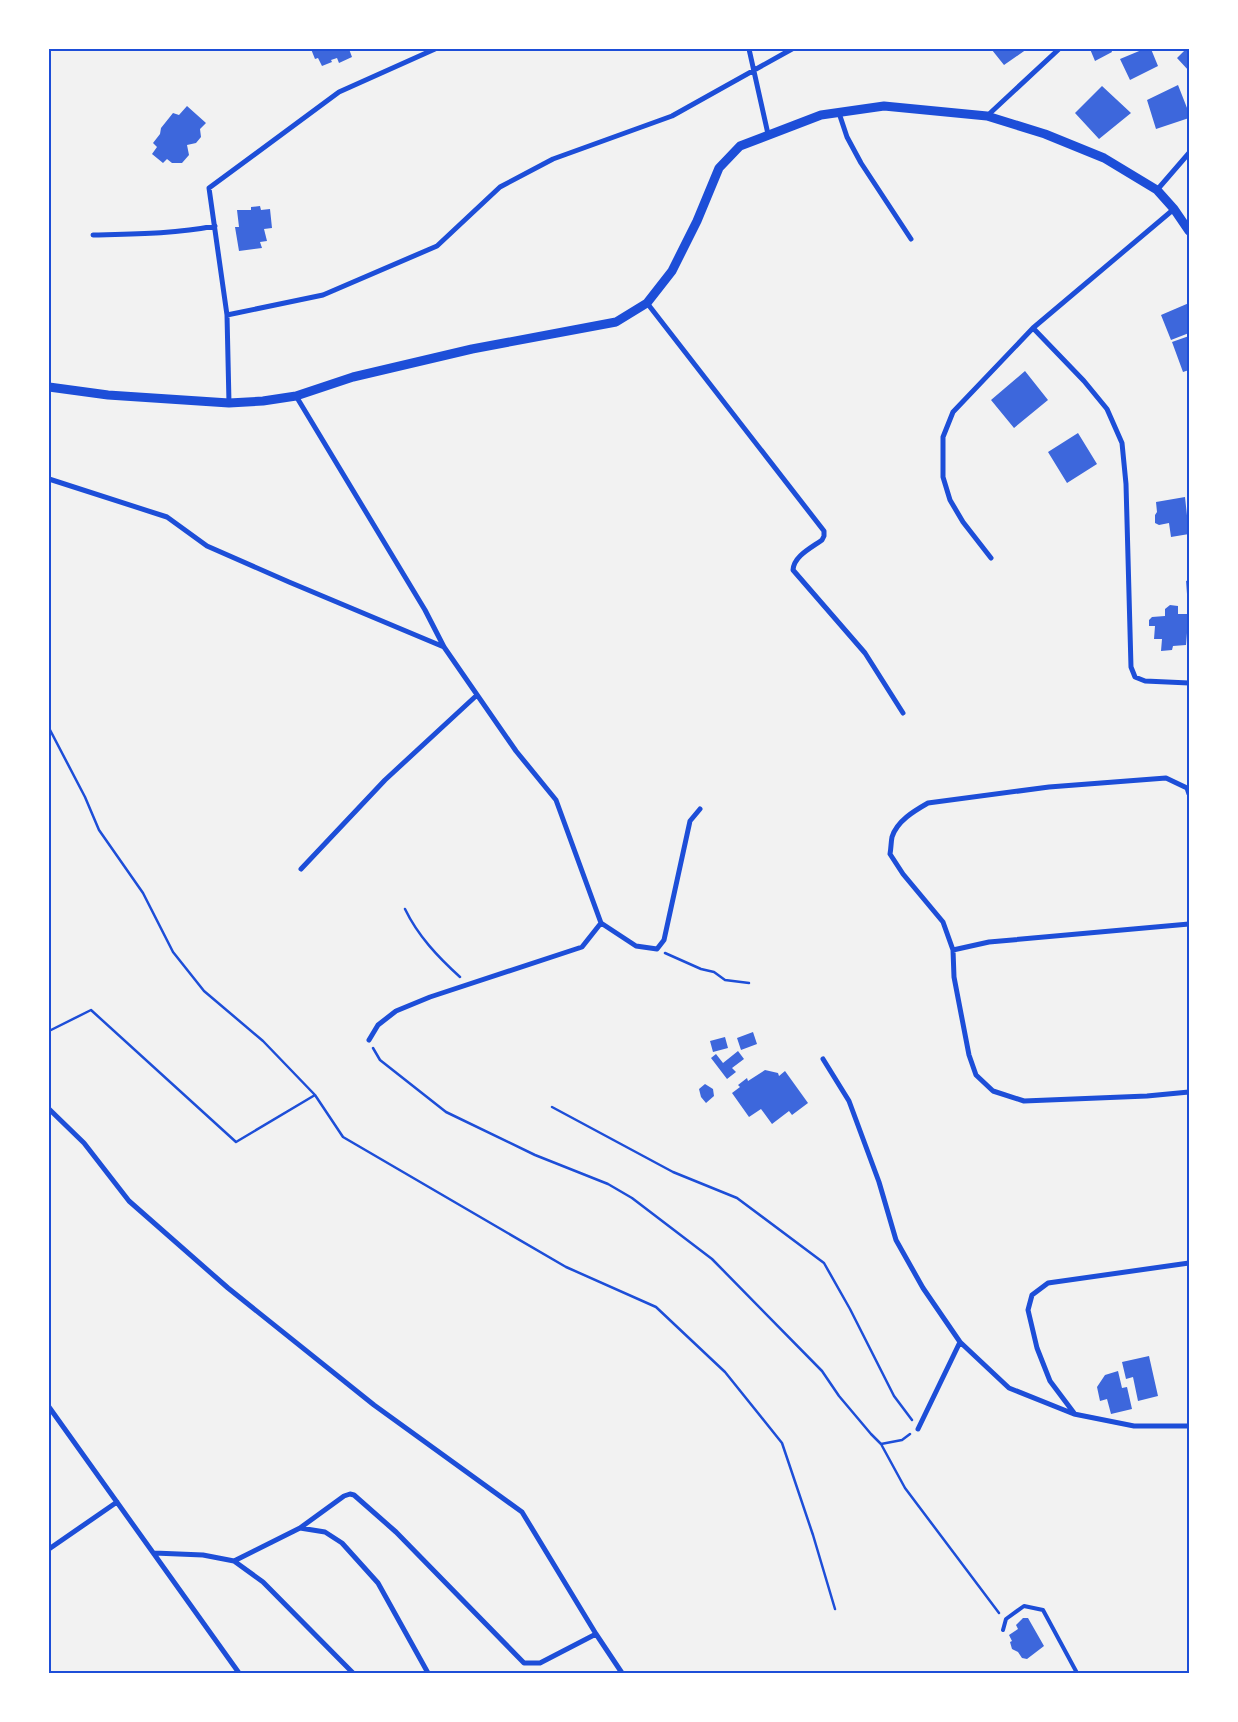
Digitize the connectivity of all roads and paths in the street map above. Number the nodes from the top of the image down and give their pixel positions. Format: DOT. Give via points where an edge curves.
graph roads {
  1 [pos="435,49"];
  2 [pos="749,49"];
  3 [pos="792,49"];
  4 [pos="1059,49"];
  5 [pos="754,71"];
  6 [pos="839,112"];
  7 [pos="987,116"];
  8 [pos="768,134"];
  9 [pos="1189,153"];
  10 [pos="1157,190"];
  11 [pos="1174,209"];
  12 [pos="215,226"];
  13 [pos="1189,231"];
  14 [pos="93,235"];
  15 [pos="911,239"];
  16 [pos="647,303"];
  17 [pos="227,315"];
  18 [pos="1033,328"];
  19 [pos="49,387"];
  20 [pos="296,396"];
  21 [pos="229,402"];
  22 [pos="49,479"];
  23 [pos="991,558"];
  24 [pos="444,648"];
  25 [pos="1189,683"];
  26 [pos="477,695"];
  27 [pos="903,713"];
  28 [pos="49,728"];
  29 [pos="1189,794"];
  30 [pos="700,809"];
  31 [pos="301,869"];
  32 [pos="405,909"];
  33 [pos="601,923"];
  34 [pos="1189,924"];
  35 [pos="657,949"];
  36 [pos="953,950"];
  37 [pos="749,983"];
  38 [pos="468,984"];
  39 [pos="49,1031"];
  40 [pos="369,1040"];
  41 [pos="823,1059"];
  42 [pos="1189,1092"];
  43 [pos="315,1095"];
  44 [pos="552,1107"];
  45 [pos="49,1109"];
  46 [pos="1189,1263"];
  47 [pos="960,1342"];
  48 [pos="49,1407"];
  49 [pos="1074,1414"];
  50 [pos="1189,1426"];
  51 [pos="918,1429"];
  52 [pos="881,1444"];
  53 [pos="117,1502"];
  54 [pos="300,1528"];
  55 [pos="49,1549"];
  56 [pos="154,1553"];
  57 [pos="234,1561"];
  58 [pos="835,1609"];
  59 [pos="1006,1619"];
  60 [pos="1003,1630"];
  61 [pos="596,1634"];
  62 [pos="239,1673"];
  63 [pos="353,1673"];
  64 [pos="428,1673"];
  65 [pos="622,1673"];
  66 [pos="1077,1673"];
  1 -- 12 [label="street" via="339,92 209,188"];
  2 -- 5 [label="street"];
  3 -- 5 [label="street"];
  4 -- 7 [label="street"];
  5 -- 8 [label="street"];
  5 -- 17 [label="street" via="672,116 553,159 500,186 437,246 323,295"];
  6 -- 7 [label="street" via="884,106"];
  6 -- 8 [label="street"];
  6 -- 15 [label="street" via="846,137"];
  7 -- 10 [label="street" via="1045,134 1104,158"];
  8 -- 16 [label="street" via="740,146 719,168 672,271"];
  9 -- 10 [label="street"];
  10 -- 11 [label="street"];
  11 -- 13 [label="street"];
  11 -- 18 [label="street"];
  12 -- 14 [label="street" via="157,234"];
  12 -- 17 [label="street"];
  16 -- 20 [label="street" via="616,322 472,349 353,377"];
  16 -- 27 [label="street" via="824,531 822,540 796,560 793,570 865,654"];
  17 -- 21 [label="street"];
  18 -- 23 [label="street" via="953,412 943,437 943,477 950,500"];
  18 -- 25 [label="street" via="1107,408 1122,443 1131,667 1135,677 1145,681"];
  19 -- 21 [label="street" via="108,395"];
  20 -- 21 [label="street"];
  20 -- 24 [label="street" via="425,610"];
  22 -- 24 [label="street" via="166,517 207,546"];
  24 -- 26 [label="street"];
  26 -- 31 [label="street" via="385,780"];
  26 -- 33 [label="street" via="516,751 556,800"];
  28 -- 43 [label="path" via="99,830 143,893 173,952 204,991 263,1041"];
  29 -- 36 [label="street" via="1187,788 1166,778 1049,787 928,803 914,810 892,836 890,854 943,922"];
  30 -- 35 [label="street" via="690,821 664,940"];
  32 -- 38 [label="path" via="413,926 438,957"];
  33 -- 35 [label="street" via="636,946"];
  33 -- 38 [label="street" via="582,947"];
  34 -- 36 [label="street" via="989,942"];
  35 -- 37 [label="path" via="714,972 725,980"];
  36 -- 42 [label="street" via="954,977 969,1055 976,1075 993,1091 1024,1101"];
  38 -- 40 [label="street" via="396,1011 378,1025"];
  39 -- 43 [label="path" via="91,1010 236,1142"];
  40 -- 52 [label="path" via="380,1060 446,1112 535,1155 608,1184 632,1198 712,1259 822,1371 838,1396"];
  41 -- 47 [label="street" via="849,1101 896,1240 923,1288"];
  43 -- 58 [label="path" via="343,1137 566,1267 656,1307 725,1372 782,1443"];
  44 -- 51 [label="path" via="673,1172 737,1198 824,1263 894,1396"];
  45 -- 61 [label="street" via="84,1143 130,1201 228,1288 374,1405 522,1512"];
  46 -- 49 [label="street" via="1048,1283 1032,1295 1028,1310 1037,1348 1050,1381"];
  47 -- 49 [label="street" via="1009,1388"];
  47 -- 51 [label="street"];
  48 -- 53 [label="street"];
  49 -- 50 [label="street" via="1134,1426"];
  51 -- 52 [label="path" via="902,1440"];
  52 -- 59 [label="path" via="905,1488"];
  53 -- 55 [label="street"];
  53 -- 56 [label="street"];
  54 -- 57 [label="street"];
  54 -- 61 [label="street" via="344,1496 354,1495 396,1532 524,1663 540,1663"];
  54 -- 64 [label="street" via="325,1532 342,1543 378,1583"];
  56 -- 57 [label="street" via="203,1555"];
  56 -- 62 [label="street"];
  57 -- 63 [label="street" via="263,1582"];
  59 -- 60 [label="lane"];
  59 -- 66 [label="lane" via="1024,1606 1043,1610"];
  61 -- 65 [label="street"];
}
